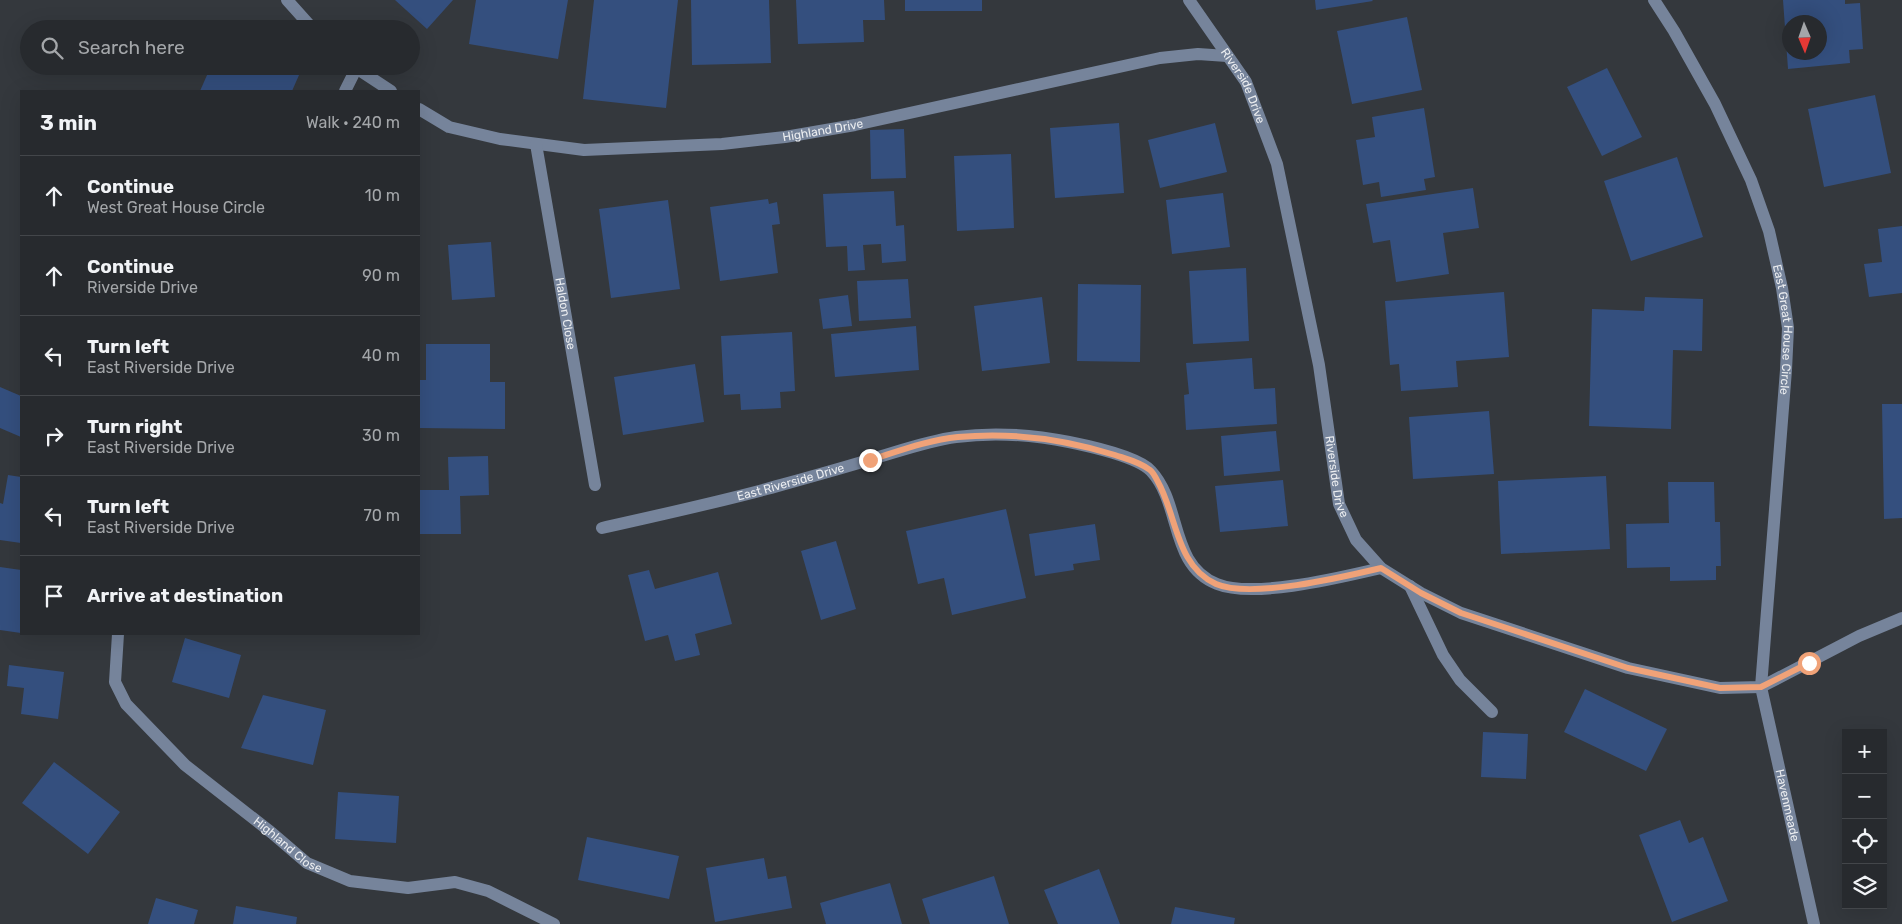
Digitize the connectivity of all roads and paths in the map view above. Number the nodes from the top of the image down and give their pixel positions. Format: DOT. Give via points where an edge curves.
graph roads {
  1 [pos="287,0"];
  2 [pos="1189,0"];
  3 [pos="1654,0"];
  4 [pos="305,20"];
  5 [pos="1227,56"];
  6 [pos="352,75"];
  7 [pos="366,75"];
  8 [pos="345,90"];
  9 [pos="389,90"];
  10 [pos="420,110"];
  11 [pos="536,144"];
  12 [pos="595,485"];
  13 [pos="602,528"];
  14 [pos="1381,568"];
  15 [pos="1410,586"];
  16 [pos="1902,618"];
  17 [pos="118,635"];
  18 [pos="1761,687"];
  19 [pos="1492,712"];
  20 [pos="554,924"];
  21 [pos="1814,924"];
  1 -- 4 [label="street"];
  2 -- 5 [label="street, Riverside Drive"];
  3 -- 18 [label="street, East Great House Circle" via="1715,104 1751,180 1770,231 1782,288 1788,328 1786,370"];
  5 -- 11 [label="street, Highland Drive" via="1198,54 1160,58 785,137 640,149 584,150"];
  5 -- 14 [label="street, Riverside Drive" via="1246,82 1278,164 1319,365 1339,504 1356,540"];
  6 -- 8 [label="street"];
  7 -- 9 [label="street"];
  10 -- 11 [label="street, Highland Drive" via="449,126"];
  11 -- 12 [label="street, Haldon Close"];
  13 -- 14 [label="street, East Riverside Drive" via="761,491 923,444 958,437 1022,436 1092,448 1135,461 1150,470 1170,505 1187,558 1204,577 1218,584 1274,588"];
  14 -- 15 [label="street, Riverside Drive"];
  15 -- 18 [label="street, Riverside Drive" via="1461,613 1628,668 1720,688"];
  15 -- 19 [label="street" via="1443,656 1460,680"];
  16 -- 18 [label="street" via="1859,636"];
  17 -- 20 [label="street, Highland Close" via="115,682 126,704 185,765 307,863 350,881 408,888 455,882 488,891"];
  18 -- 21 [label="street, Havenmeade"];
}
